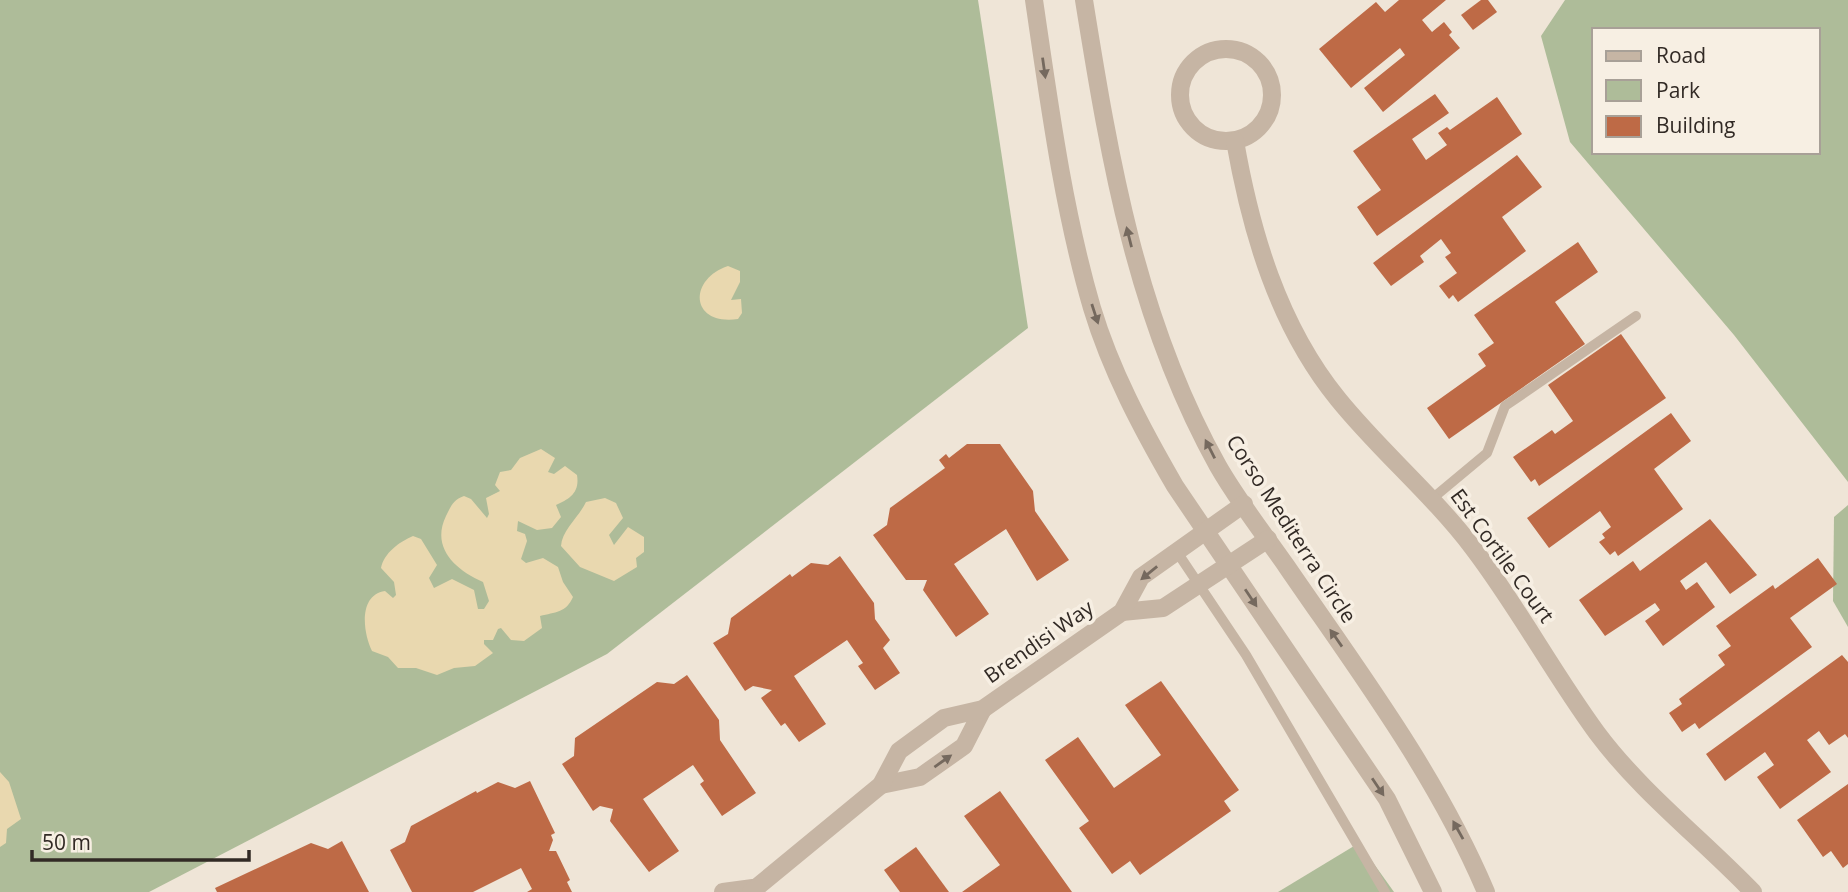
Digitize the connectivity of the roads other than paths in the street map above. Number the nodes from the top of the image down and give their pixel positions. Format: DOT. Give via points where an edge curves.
graph roads {
  1 [pos="1034,0"];
  2 [pos="1084,0"];
  3 [pos="1235,141"];
  4 [pos="1636,316"];
  5 [pos="1433,498"];
  6 [pos="1244,504"];
  7 [pos="1205,531"];
  8 [pos="1268,539"];
  9 [pos="1177,551"];
  10 [pos="1228,565"];
  11 [pos="1199,584"];
  12 [pos="1122,612"];
  13 [pos="983,709"];
  14 [pos="881,785"];
  15 [pos="752,890"];
  16 [pos="723,892"];
  17 [pos="1385,892"];
  18 [pos="1433,892"];
  19 [pos="1486,892"];
  20 [pos="1752,892"];
  1 -- 7 [label="street, one-way" via="1092,308 1115,372 1146,435"];
  6 -- 2 [label="street, Corso Mediterra Circle, one-way" via="1219,468 1192,414 1143,293 1110,158"];
  3 -- 3 [label="street" via="1205,137 1192,127 1179,99 1180,85 1194,60 1221,48 1249,54 1260,63 1273,92 1263,123"];
  3 -- 5 [label="street, Est Cortile Court" via="1253,229 1281,302 1310,359 1338,399"];
  4 -- 5 [label="lane" via="1505,406 1487,453"];
  5 -- 20 [label="street, Est Cortile Court" via="1474,550 1598,734"];
  6 -- 7 [label="street, Brendisi Way"];
  6 -- 8 [label="street, Corso Mediterra Circle"];
  7 -- 9 [label="street, Brendisi Way"];
  7 -- 10 [label="street"];
  8 -- 10 [label="street, Brendisi Way"];
  19 -- 8 [label="street, Corso Mediterra Circle, one-way" via="1418,758"];
  9 -- 11 [label="lane"];
  9 -- 12 [label="street, Brendisi Way, one-way" via="1141,577"];
  10 -- 11 [label="street, Brendisi Way"];
  10 -- 18 [label="street, one-way" via="1387,799"];
  11 -- 12 [label="street, Brendisi Way" via="1163,608"];
  11 -- 17 [label="lane" via="1261,678"];
  12 -- 13 [label="street, Brendisi Way"];
  13 -- 14 [label="street, Brendisi Way" via="944,718 899,751"];
  14 -- 13 [label="street, Brendisi Way, one-way" via="920,777 964,746"];
  14 -- 15 [label="street, Brendisi Way"];
  15 -- 16 [label="street, Brendisi Way"];
}
